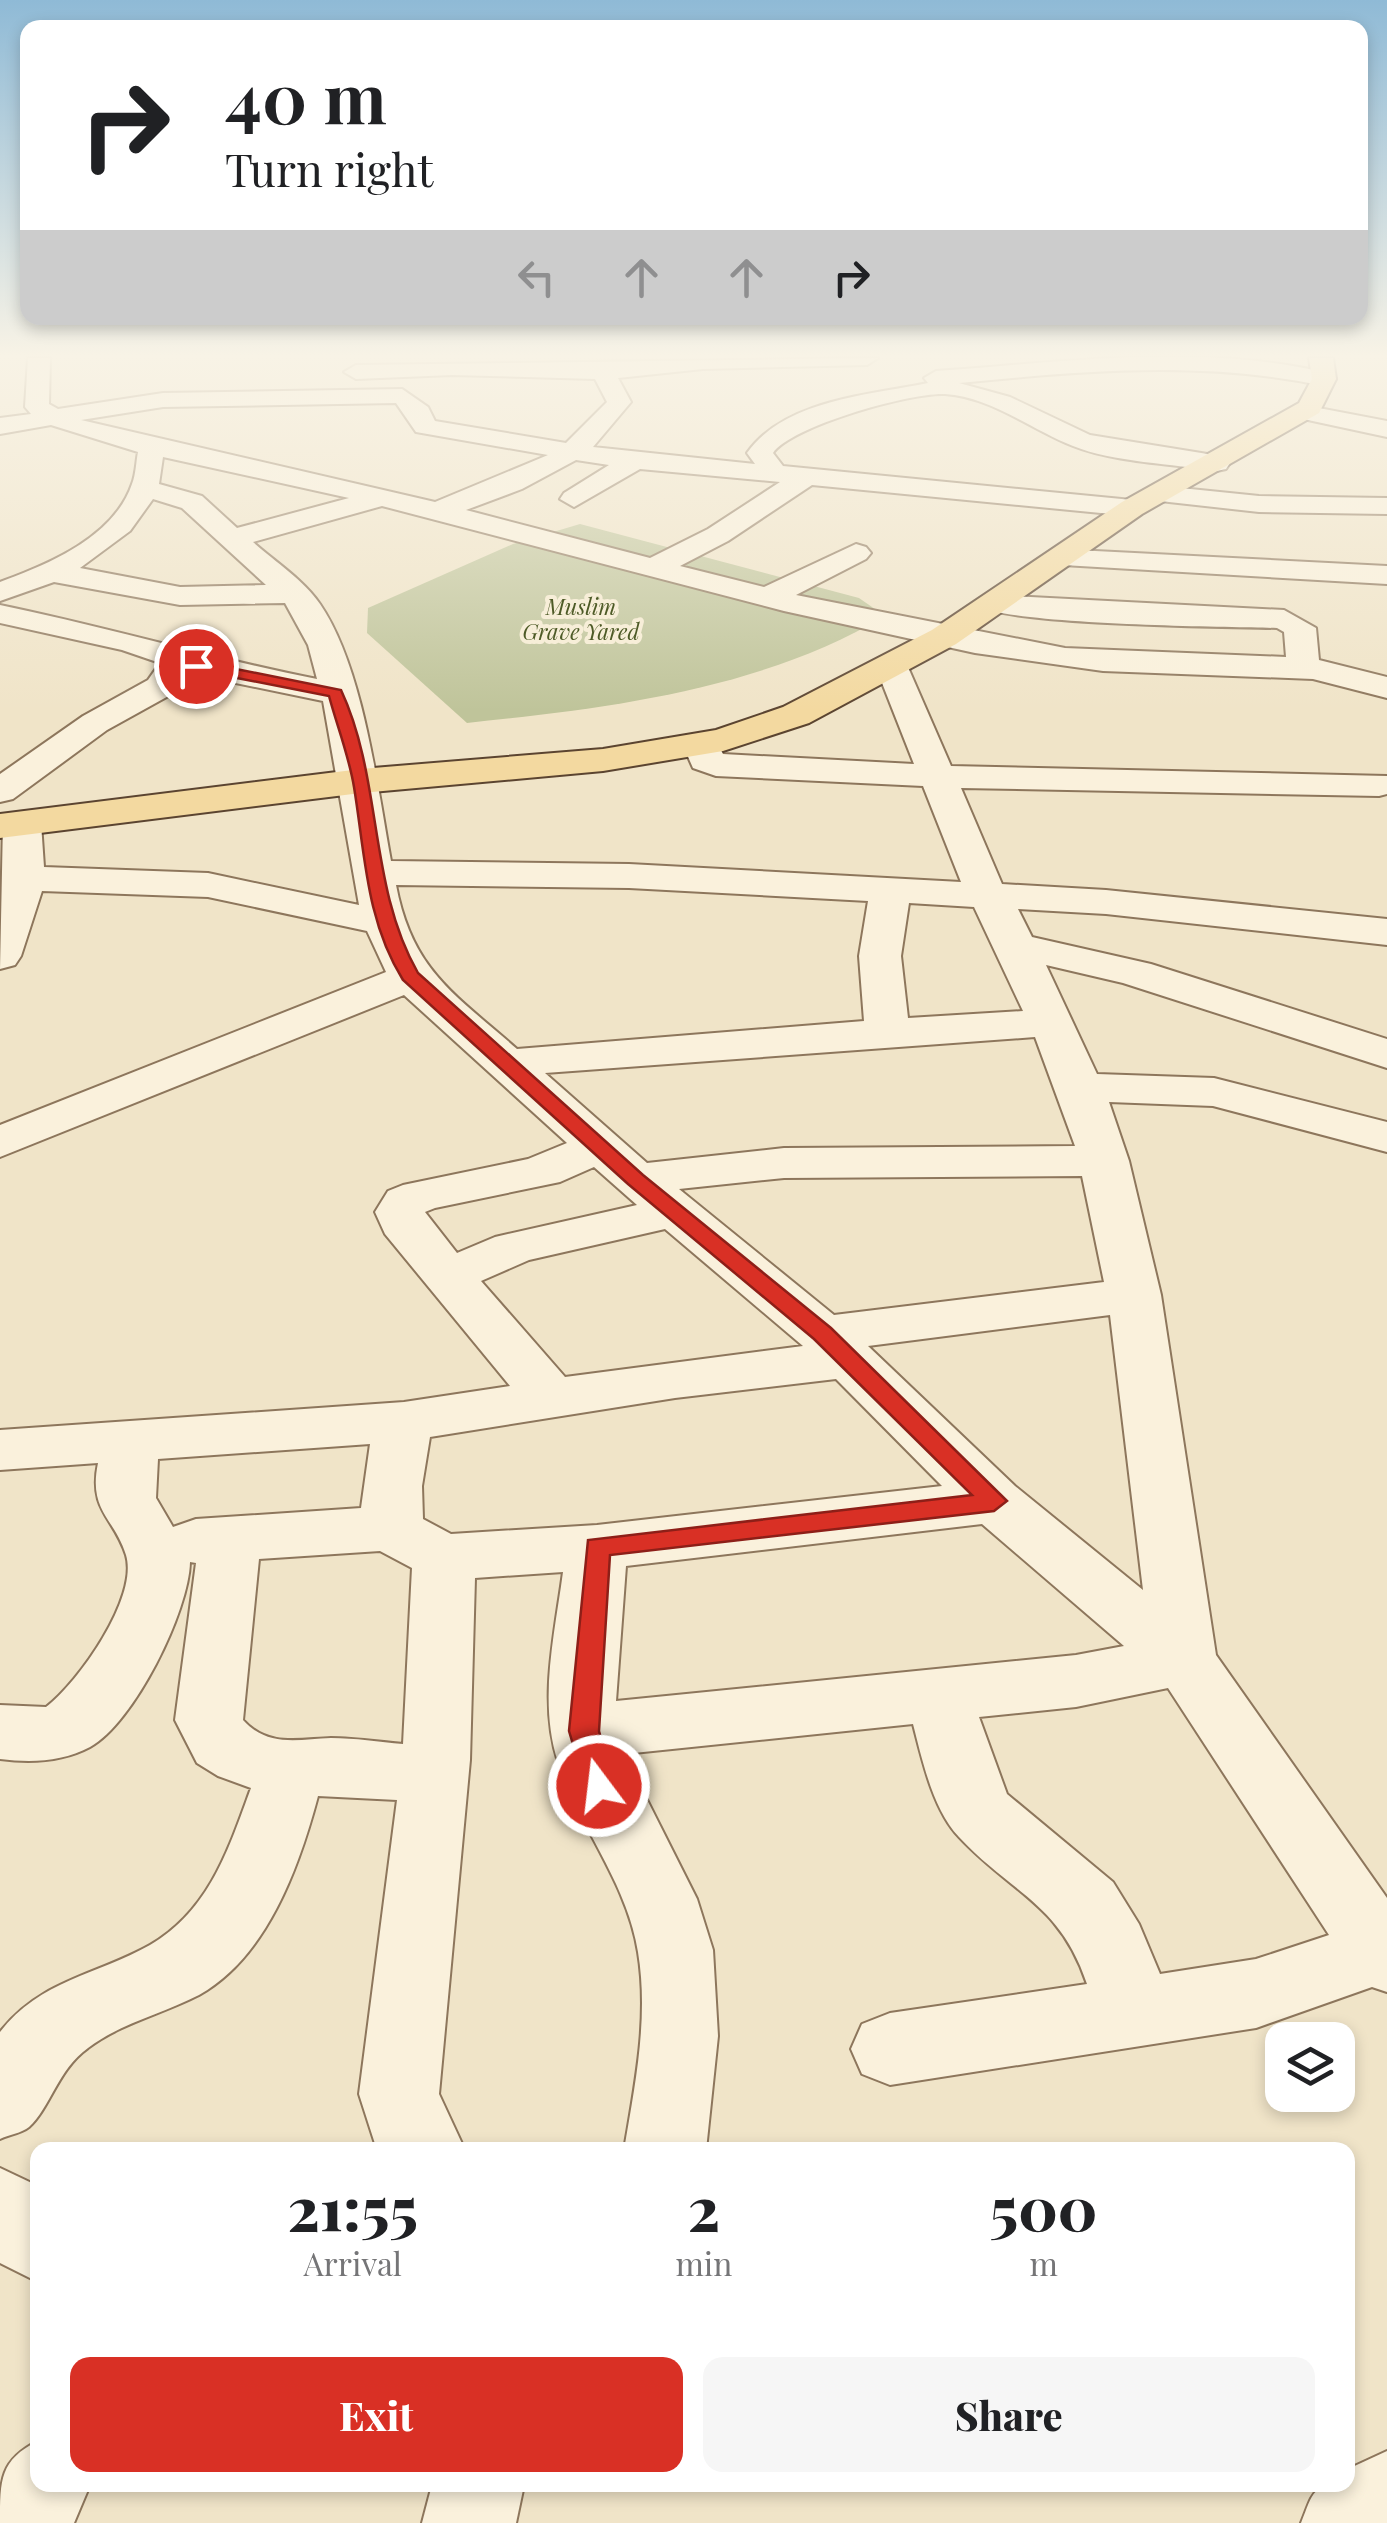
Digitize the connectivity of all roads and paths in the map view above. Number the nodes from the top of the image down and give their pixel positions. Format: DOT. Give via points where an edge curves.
graph roads {
  1 [pos="146,476"];
  2 [pos="279,476"];
  3 [pos="532,476"];
  4 [pos="612,476"];
  5 [pos="808,476"];
  6 [pos="819,476"];
  7 [pos="1193,476"];
  8 [pos="144,488"];
  9 [pos="382,498"];
  10 [pos="574,500"];
  11 [pos="1146,501"];
  12 [pos="1387,506"];
  13 [pos="436,510"];
  14 [pos="235,537"];
  15 [pos="856,553"];
  16 [pos="1056,558"];
  17 [pos="656,566"];
  18 [pos="50,572"];
  19 [pos="1387,575"];
  20 [pos="0,592"];
  21 [pos="296,594"];
  22 [pos="771,596"];
  23 [pos="992,604"];
  24 [pos="1177,613"];
  25 [pos="0,614"];
  26 [pos="944,637"];
  27 [pos="178,661"];
  28 [pos="892,665"];
  29 [pos="1182,665"];
  30 [pos="1303,670"];
  31 [pos="1377,680"];
  32 [pos="336,693"];
  33 [pos="700,743"];
  34 [pos="936,777"];
  35 [pos="361,781"];
  36 [pos="1378,785"];
  37 [pos="12,814"];
  38 [pos="26,878"];
  39 [pos="890,892"];
  40 [pos="987,897"];
  41 [pos="380,898"];
  42 [pos="1387,932"];
  43 [pos="1014,945"];
  44 [pos="0,956"];
  45 [pos="410,976"];
  46 [pos="1046,1022"];
  47 [pos="888,1032"];
  48 [pos="1382,1052"];
  49 [pos="510,1063"];
  50 [pos="1080,1087"];
  51 [pos="1367,1131"];
  52 [pos="0,1142"];
  53 [pos="1104,1161"];
  54 [pos="637,1180"];
  55 [pos="448,1276"];
  56 [pos="1134,1295"];
  57 [pos="836,1346"];
  58 [pos="553,1400"];
  59 [pos="404,1422"];
  60 [pos="133,1441"];
  61 [pos="0,1450"];
  62 [pos="994,1501"];
  63 [pos="230,1538"];
  64 [pos="150,1543"];
  65 [pos="418,1543"];
  66 [pos="597,1547"];
  67 [pos="1184,1660"];
  68 [pos="940,1697"];
  69 [pos="584,1731"];
  70 [pos="0,1732"];
  71 [pos="296,1771"];
  72 [pos="434,1775"];
  73 [pos="1380,1941"];
  74 [pos="1135,2012"];
  75 [pos="890,2049"];
  76 [pos="0,2101"];
  77 [pos="409,2141"];
  78 [pos="666,2142"];
  79 [pos="0,2209"];
  80 [pos="30,2233"];
  81 [pos="40,2492"];
  82 [pos="1387,2498"];
  83 [pos="22,2523"];
  84 [pos="1348,2523"];
  1 -- 8 [label="street"];
  2 -- 9 [label="street"];
  3 -- 13 [label="street"];
  4 -- 10 [label="street"];
  5 -- 17 [label="street"];
  6 -- 11 [label="street"];
  7 -- 11 [label="main road"];
  8 -- 14 [label="street" via="192,502"];
  8 -- 18 [label="street" via="119,525"];
  9 -- 13 [label="street"];
  9 -- 14 [label="street"];
  11 -- 12 [label="street"];
  11 -- 16 [label="main road"];
  13 -- 17 [label="street"];
  14 -- 21 [label="street"];
  15 -- 22 [label="street"];
  16 -- 19 [label="street"];
  16 -- 23 [label="main road"];
  17 -- 22 [label="street"];
  18 -- 20 [label="street"];
  18 -- 21 [label="street" via="180,596"];
  21 -- 32 [label="street" via="317,625"];
  22 -- 26 [label="street"];
  23 -- 24 [label="street"];
  23 -- 26 [label="main road"];
  24 -- 29 [label="street"];
  24 -- 30 [label="street" via="1296,623"];
  25 -- 27 [label="street" via="131,642"];
  26 -- 28 [label="main road"];
  26 -- 29 [label="street" via="1072,659"];
  27 -- 32 [label="street"];
  27 -- 37 [label="street" via="160,687 95,722"];
  28 -- 33 [label="main road" via="796,715"];
  28 -- 34 [label="street"];
  29 -- 30 [label="street"];
  30 -- 31 [label="street"];
  32 -- 35 [label="street"];
  33 -- 34 [label="street" via="706,760 716,765"];
  33 -- 35 [label="main road" via="603,760"];
  34 -- 36 [label="street"];
  34 -- 40 [label="street"];
  35 -- 37 [label="main road"];
  35 -- 41 [label="street"];
  37 -- 38 [label="street"];
  38 -- 41 [label="street"];
  38 -- 44 [label="street"];
  39 -- 40 [label="street"];
  39 -- 41 [label="street" via="629,876"];
  39 -- 47 [label="street" via="880,956"];
  40 -- 42 [label="street" via="1244,914"];
  40 -- 43 [label="street"];
  41 -- 45 [label="street"];
  43 -- 46 [label="street"];
  43 -- 48 [label="street" via="1136,974"];
  45 -- 49 [label="street"];
  45 -- 52 [label="street"];
  46 -- 47 [label="street"];
  46 -- 50 [label="street"];
  47 -- 49 [label="street"];
  48 -- 51 [label="street"];
  49 -- 54 [label="street"];
  50 -- 51 [label="street" via="1214,1092"];
  50 -- 53 [label="street"];
  53 -- 54 [label="street" via="784,1163"];
  53 -- 56 [label="street"];
  54 -- 55 [label="street"];
  54 -- 55 [label="street" via="542,1171 406,1202 403,1223"];
  54 -- 57 [label="street"];
  55 -- 58 [label="street"];
  56 -- 57 [label="street"];
  56 -- 67 [label="street"];
  57 -- 58 [label="street"];
  57 -- 62 [label="street"];
  58 -- 59 [label="street"];
  59 -- 60 [label="street"];
  59 -- 65 [label="street" via="391,1512"];
  60 -- 61 [label="street"];
  60 -- 64 [label="street" via="124,1480 129,1511"];
  62 -- 66 [label="street"];
  62 -- 67 [label="street"];
  63 -- 64 [label="street"];
  63 -- 65 [label="street"];
  63 -- 71 [label="street" via="209,1720 214,1740 230,1754"];
  64 -- 70 [label="street" via="159,1563 157,1596 88,1710 70,1727 41,1735"];
  65 -- 66 [label="street"];
  65 -- 72 [label="street" via="444,1633"];
  66 -- 69 [label="street"];
  67 -- 68 [label="street" via="1076,1682"];
  67 -- 73 [label="street"];
  68 -- 69 [label="street"];
  68 -- 74 [label="street" via="980,1814 1087,1904 1112,1947"];
  69 -- 78 [label="street" via="599,1786 669,1924 679,1993"];
  71 -- 72 [label="street" via="331,1766"];
  71 -- 76 [label="street" via="242,1900 211,1940 179,1970 58,2024"];
  72 -- 77 [label="street" via="403,2039 400,2094"];
  73 -- 74 [label="street" via="1349,1964 1306,1980"];
  74 -- 75 [label="street"];
  79 -- 80 [label="street"];
  81 -- 83 [label="street"];
  82 -- 84 [label="street"];
}
